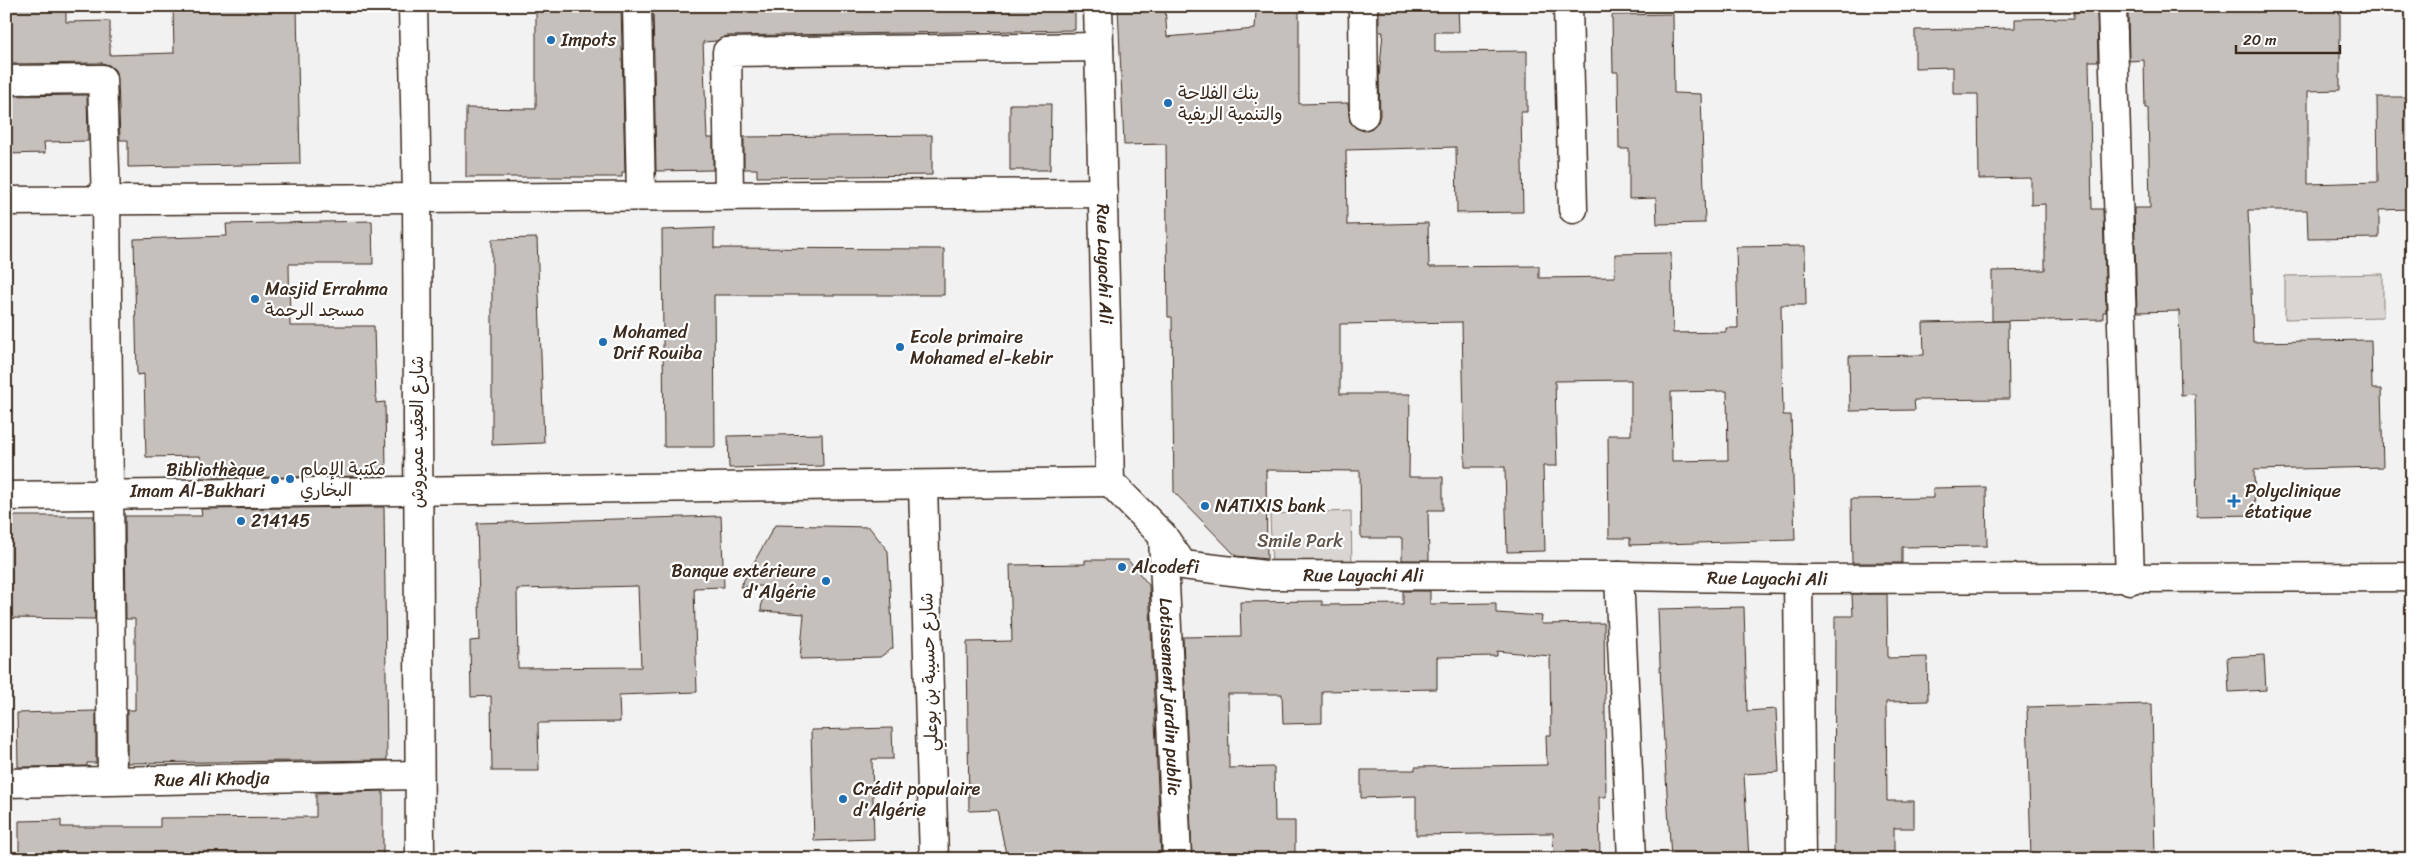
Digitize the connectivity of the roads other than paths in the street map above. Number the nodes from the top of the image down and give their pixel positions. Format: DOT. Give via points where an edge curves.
graph roads {
  1 [pos="413,6"];
  2 [pos="637,6"];
  3 [pos="1098,6"];
  4 [pos="1363,6"];
  5 [pos="1568,6"];
  6 [pos="2112,6"];
  7 [pos="1099,48"];
  8 [pos="6,80"];
  9 [pos="1364,116"];
  10 [pos="1103,193"];
  11 [pos="730,195"];
  12 [pos="417,196"];
  13 [pos="641,196"];
  14 [pos="106,200"];
  15 [pos="6,201"];
  16 [pos="1573,209"];
  17 [pos="1110,482"];
  18 [pos="923,486"];
  19 [pos="418,492"];
  20 [pos="109,495"];
  21 [pos="6,496"];
  22 [pos="1163,536"];
  23 [pos="1619,576"];
  24 [pos="2412,577"];
  25 [pos="1798,580"];
  26 [pos="2130,580"];
  27 [pos="419,775"];
  28 [pos="112,779"];
  29 [pos="6,783"];
  30 [pos="420,859"];
  31 [pos="934,859"];
  32 [pos="1177,859"];
  33 [pos="1632,859"];
  34 [pos="1800,859"];
  1 -- 12 [label="street, شارع العقيد عميروش"];
  2 -- 13 [label="street"];
  3 -- 7 [label="street, Rue Layachi Ali"];
  4 -- 9 [label="street"];
  5 -- 16 [label="street"];
  6 -- 26 [label="street"];
  7 -- 10 [label="street, Rue Layachi Ali"];
  7 -- 11 [label="street" via="727,52"];
  8 -- 14 [label="street" via="102,79"];
  10 -- 11 [label="street"];
  10 -- 17 [label="street, Rue Layachi Ali"];
  11 -- 13 [label="street"];
  12 -- 13 [label="street"];
  12 -- 14 [label="street"];
  12 -- 19 [label="street, شارع العقيد عميروش"];
  14 -- 15 [label="street"];
  14 -- 20 [label="street"];
  17 -- 18 [label="street"];
  17 -- 22 [label="street, Rue Layachi Ali"];
  18 -- 19 [label="street"];
  18 -- 31 [label="street, شارع حسيبة بن بوعلي"];
  19 -- 20 [label="street"];
  19 -- 27 [label="street, شارع العقيد عميروش"];
  20 -- 21 [label="street"];
  20 -- 28 [label="street"];
  22 -- 23 [label="street, Rue Layachi Ali" via="1183,565 1265,576"];
  22 -- 32 [label="street, Lotissement jardin public"];
  23 -- 25 [label="street, Rue Layachi Ali"];
  23 -- 33 [label="street"];
  24 -- 26 [label="street, Rue Layachi Ali"];
  25 -- 26 [label="street, Rue Layachi Ali"];
  25 -- 34 [label="street"];
  27 -- 28 [label="street, Rue Ali Khodja"];
  27 -- 30 [label="street, شارع العقيد عميروش"];
  28 -- 29 [label="street, Rue Ali Khodja"];
}
